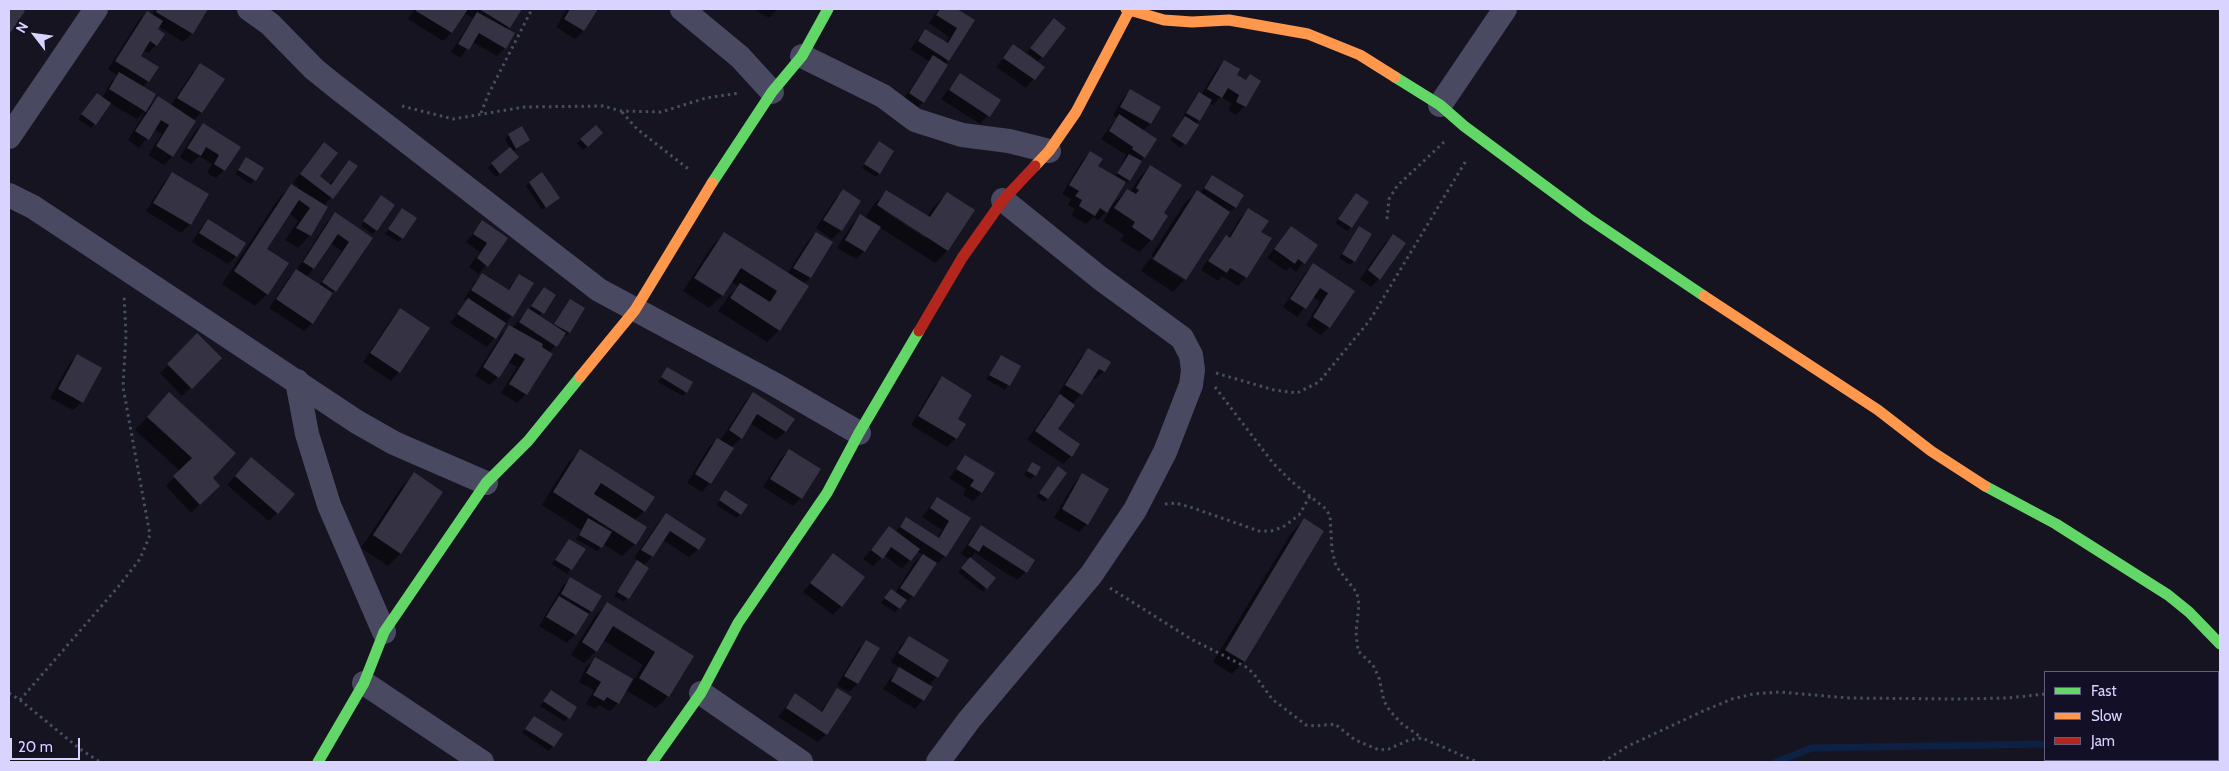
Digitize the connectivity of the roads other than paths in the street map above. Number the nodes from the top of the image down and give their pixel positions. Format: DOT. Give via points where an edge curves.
graph roads {
  1 [pos="96,9"];
  2 [pos="249,9"];
  3 [pos="682,9"];
  4 [pos="828,9"];
  5 [pos="1246,9"];
  6 [pos="1505,9"];
  7 [pos="1128,10"];
  8 [pos="1272,26"];
  9 [pos="802,56"];
  10 [pos="772,92"];
  11 [pos="1440,105"];
  12 [pos="9,137"];
  13 [pos="1049,151"];
  14 [pos="9,195"];
  15 [pos="1004,200"];
  16 [pos="635,310"];
  17 [pos="296,381"];
  18 [pos="859,433"];
  19 [pos="486,482"];
  20 [pos="384,632"];
  21 [pos="2220,644"];
  22 [pos="364,683"];
  23 [pos="701,693"];
  24 [pos="318,762"];
  25 [pos="482,762"];
  26 [pos="652,762"];
  27 [pos="801,762"];
  28 [pos="938,762"];
  1 -- 12 [label="street"];
  2 -- 16 [label="street" via="270,24 335,86 570,269"];
  3 -- 10 [label="street" via="740,57"];
  4 -- 9 [label="street"];
  5 -- 8 [label="street"];
  6 -- 11 [label="street"];
  7 -- 8 [label="street" via="1164,20 1229,20"];
  7 -- 13 [label="street" via="1076,112"];
  8 -- 11 [label="street" via="1308,34 1360,55"];
  9 -- 10 [label="street"];
  9 -- 13 [label="street" via="883,96 915,120 962,135 1009,141"];
  10 -- 16 [label="street"];
  11 -- 21 [label="street" via="1588,218 1863,400 1931,451 1993,491 2056,524 2168,595"];
  13 -- 15 [label="street"];
  14 -- 17 [label="street" via="33,207"];
  15 -- 18 [label="street" via="962,258"];
  15 -- 28 [label="street" via="1100,278 1182,338 1193,370 1191,385 1165,452 1135,510 1091,575 969,720"];
  16 -- 18 [label="street"];
  16 -- 19 [label="street" via="528,441"];
  17 -- 19 [label="street" via="394,444"];
  17 -- 20 [label="street" via="307,434 329,505"];
  18 -- 23 [label="street" via="827,493 738,623"];
  19 -- 20 [label="street"];
  20 -- 22 [label="street"];
  22 -- 24 [label="street"];
  22 -- 25 [label="street"];
  23 -- 26 [label="street"];
  23 -- 27 [label="street"];
}
